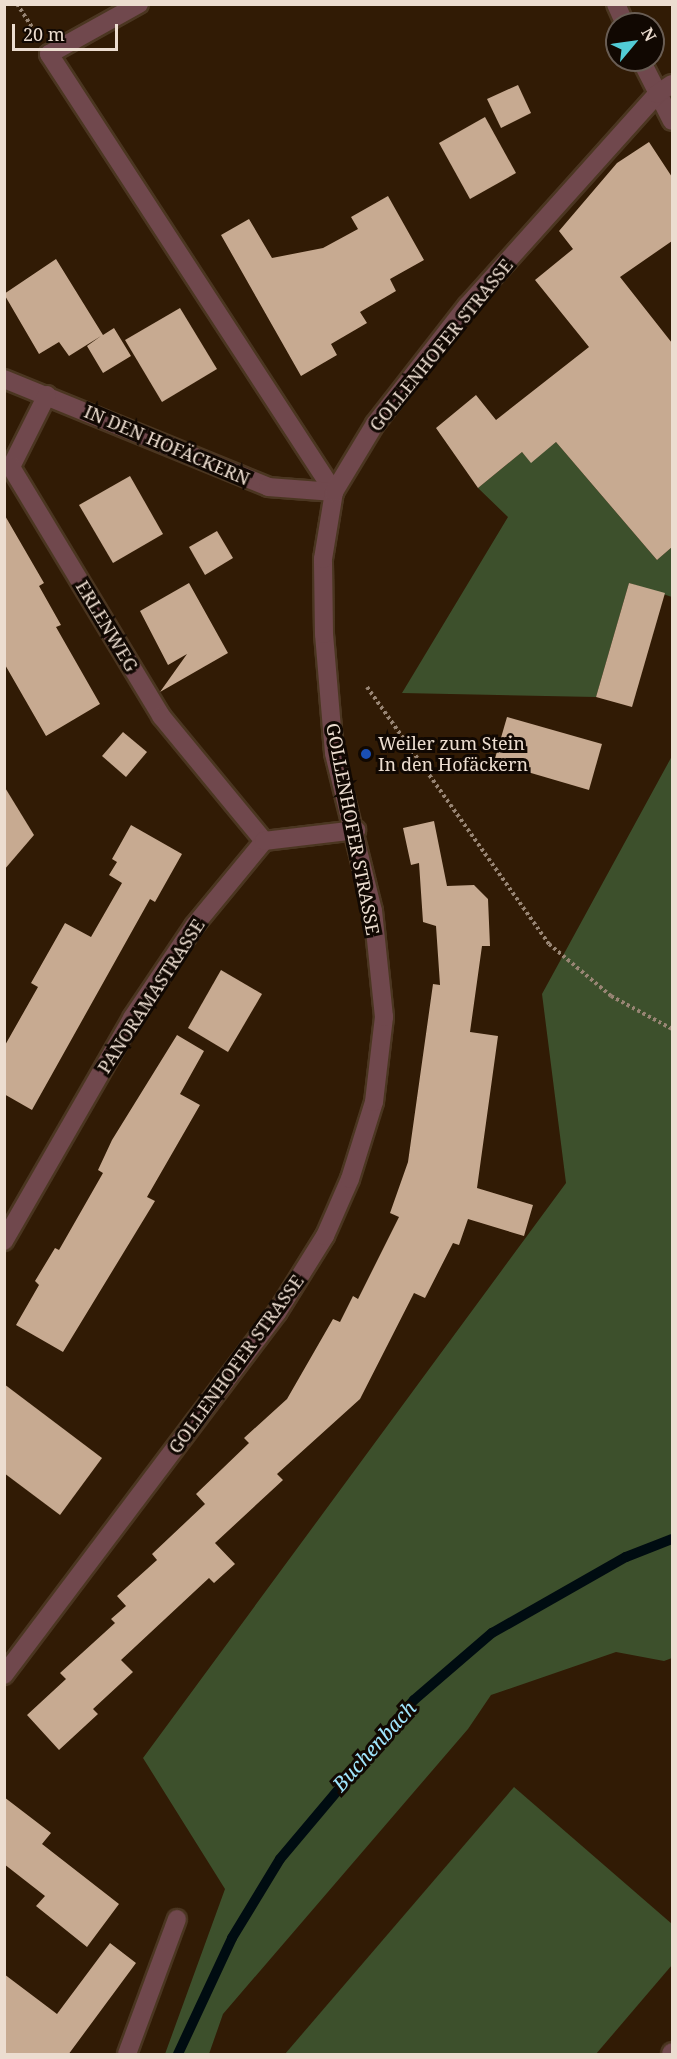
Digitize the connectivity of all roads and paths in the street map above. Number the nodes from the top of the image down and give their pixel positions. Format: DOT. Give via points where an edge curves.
graph roads {
  1 [pos="139,4"];
  2 [pos="647,72"];
  3 [pos="672,84"];
  4 [pos="657,94"];
  5 [pos="672,121"];
  6 [pos="4,379"];
  7 [pos="47,395"];
  8 [pos="334,492"];
  9 [pos="367,687"];
  10 [pos="356,830"];
  11 [pos="264,841"];
  12 [pos="672,1029"];
  13 [pos="4,1241"];
  14 [pos="4,1675"];
  15 [pos="177,1919"];
  16 [pos="127,2055"];
  1 -- 8 [label="street" via="49,54"];
  2 -- 4 [label="street"];
  3 -- 4 [label="street, GOLLENHOFER STRASSE"];
  4 -- 5 [label="street"];
  4 -- 8 [label="street, GOLLENHOFER STRASSE" via="467,306 375,424"];
  6 -- 7 [label="street, IN DEN HOFÄCKERN"];
  7 -- 8 [label="street, IN DEN HOFÄCKERN" via="268,487"];
  7 -- 11 [label="street, ERLENWEG" via="11,466 161,716"];
  8 -- 10 [label="street, GOLLENHOFER STRASSE" via="323,559 324,634 334,753"];
  9 -- 12 [label="path" via="549,944 611,996"];
  10 -- 11 [label="street"];
  10 -- 14 [label="street, GOLLENHOFER STRASSE" via="373,911 384,1017 374,1102 350,1179 325,1236 277,1313"];
  11 -- 13 [label="street, PANORAMASTRASSE" via="194,926 132,1018"];
  15 -- 16 [label="street"];
}
